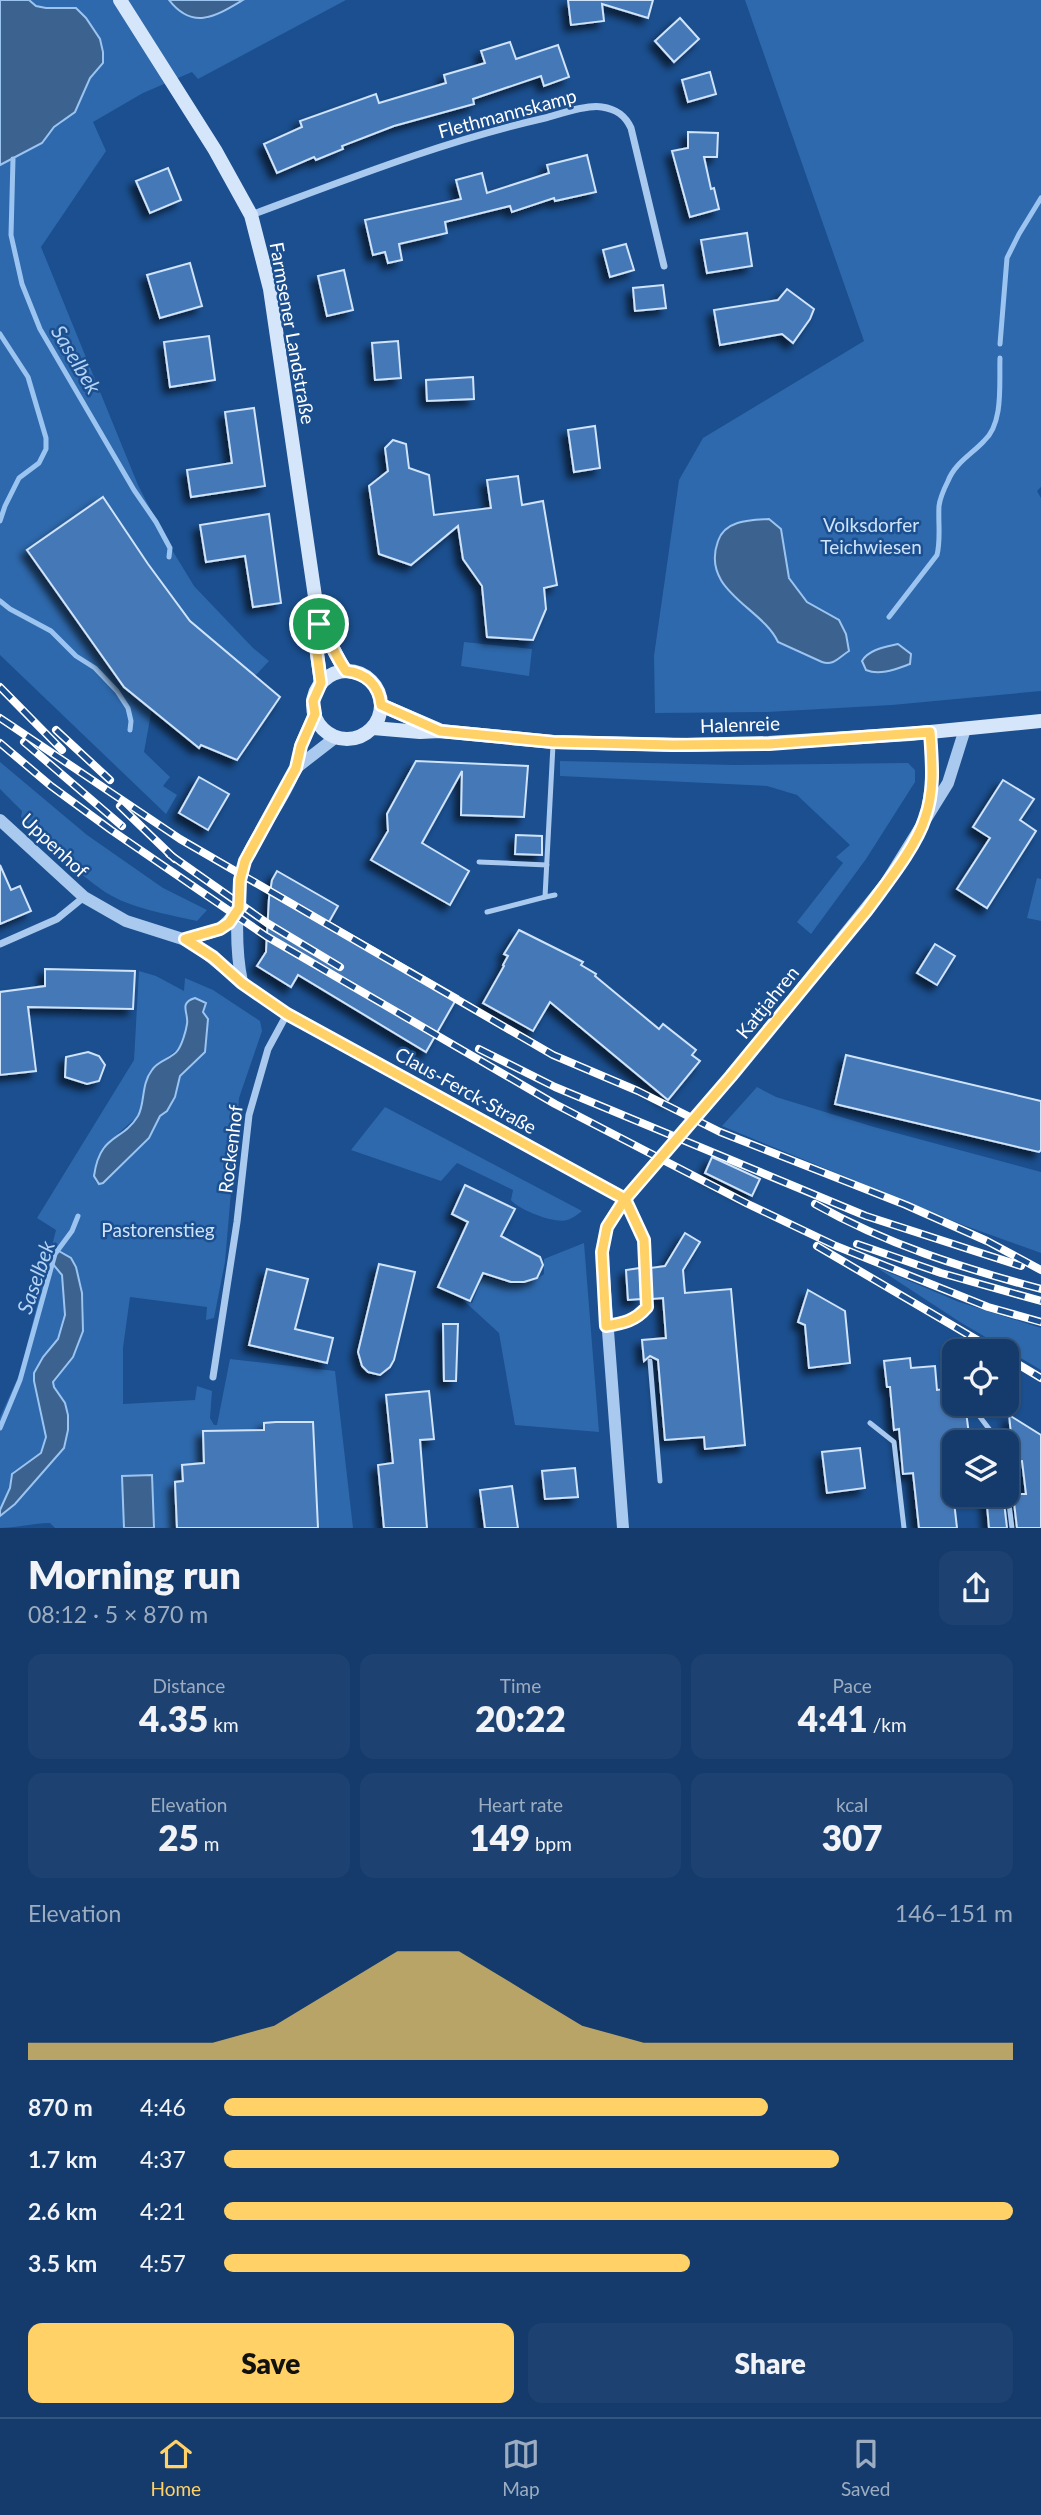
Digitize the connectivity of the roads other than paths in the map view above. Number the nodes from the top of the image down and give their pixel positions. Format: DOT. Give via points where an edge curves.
graph roads {
  1 [pos="120,0"];
  2 [pos="251,215"];
  3 [pos="664,267"];
  4 [pos="319,624"];
  5 [pos="346,671"];
  6 [pos="321,683"];
  7 [pos="381,705"];
  8 [pos="315,714"];
  9 [pos="1041,721"];
  10 [pos="373,728"];
  11 [pos="965,729"];
  12 [pos="440,731"];
  13 [pos="930,732"];
  14 [pos="336,737"];
  15 [pos="553,742"];
  16 [pos="296,768"];
  17 [pos="925,819"];
  18 [pos="0,820"];
  19 [pos="479,862"];
  20 [pos="547,865"];
  21 [pos="555,895"];
  22 [pos="545,897"];
  23 [pos="84,898"];
  24 [pos="239,908"];
  25 [pos="487,912"];
  26 [pos="185,939"];
  27 [pos="0,944"];
  28 [pos="242,983"];
  29 [pos="287,1014"];
  30 [pos="625,1199"];
  31 [pos="606,1326"];
  32 [pos="650,1361"];
  33 [pos="214,1377"];
  34 [pos="979,1416"];
  35 [pos="870,1423"];
  36 [pos="990,1430"];
  37 [pos="660,1481"];
  38 [pos="1009,1507"];
  39 [pos="624,1528"];
  40 [pos="904,1528"];
  41 [pos="1012,1528"];
  1 -- 2 [label="main road, Farmsener Landstraße"];
  2 -- 3 [label="street, Flethmannskamp" via="419,153 600,106 617,111 631,128"];
  2 -- 4 [label="main road, Farmsener Landstraße" via="270,289"];
  4 -- 5 [label="main road, Farmsener Landstraße"];
  4 -- 6 [label="main road, Farmsener Landstraße" via="315,639"];
  5 -- 6 [label="main road"];
  5 -- 7 [label="main road" via="361,674 373,684"];
  6 -- 8 [label="main road, Farmsener Landstraße" via="313,701"];
  7 -- 10 [label="main road"];
  7 -- 12 [label="main road, Halenreie"];
  8 -- 14 [label="main road" via="322,729"];
  8 -- 16 [label="street, Farmsener Landstraße"];
  9 -- 11 [label="main road, Halenreie"];
  10 -- 12 [label="main road, Halenreie"];
  10 -- 14 [label="main road, Farmsener Landstraße" via="359,737"];
  11 -- 13 [label="main road, Halenreie"];
  11 -- 17 [label="street, Kattjahren" via="953,774"];
  12 -- 15 [label="main road, Halenreie"];
  13 -- 15 [label="main road, Halenreie" via="769,744"];
  13 -- 17 [label="street, Kattjahren" via="932,779"];
  14 -- 16 [label="street, Farmsener Landstraße"];
  15 -- 20 [label="lane"];
  16 -- 24 [label="street, Farmsener Landstraße" via="245,861"];
  17 -- 30 [label="street, Kattjahren" via="867,910"];
  18 -- 23 [label="street, Uppenhof"];
  19 -- 20 [label="lane"];
  20 -- 22 [label="lane"];
  21 -- 22 [label="lane"];
  22 -- 25 [label="lane"];
  23 -- 26 [label="street, Claus-Ferck-Straße" via="126,921"];
  23 -- 27 [label="street" via="57,919"];
  24 -- 26 [label="street" via="220,929"];
  24 -- 28 [label="street, Farmsener Landstraße"];
  26 -- 28 [label="street, Claus-Ferck-Straße"];
  28 -- 29 [label="street, Claus-Ferck-Straße"];
  29 -- 30 [label="street, Claus-Ferck-Straße"];
  29 -- 33 [label="street, Rockenhof" via="268,1049 249,1115"];
  30 -- 31 [label="street" via="607,1227 602,1252"];
  30 -- 31 [label="lane" via="644,1240 647,1307 628,1322"];
  31 -- 39 [label="street"];
  32 -- 37 [label="lane"];
  34 -- 36 [label="lane"];
  35 -- 40 [label="lane" via="894,1442"];
  38 -- 41 [label="lane"];
}
